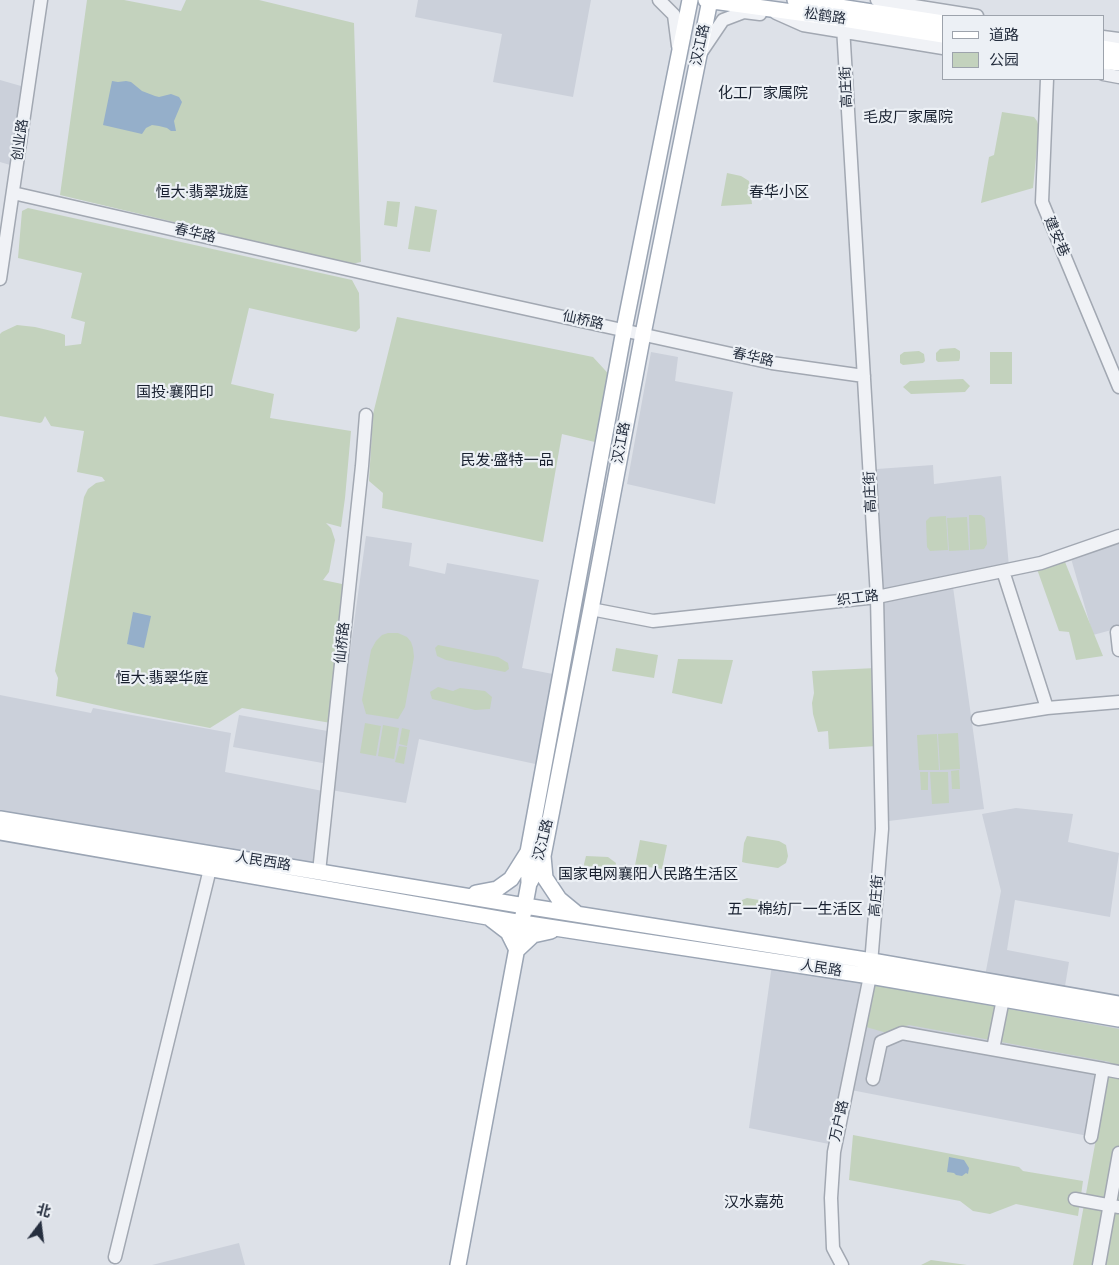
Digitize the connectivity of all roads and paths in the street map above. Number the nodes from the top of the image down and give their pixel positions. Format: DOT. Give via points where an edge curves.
graph roads {
  1 [pos="41,0"];
  2 [pos="659,0"];
  3 [pos="690,0"];
  4 [pos="709,0"];
  5 [pos="795,0"];
  6 [pos="877,0"];
  7 [pos="764,8"];
  8 [pos="897,10"];
  9 [pos="964,15"];
  10 [pos="787,18"];
  11 [pos="843,20"];
  12 [pos="942,23"];
  13 [pos="942,35"];
  14 [pos="1104,36"];
  15 [pos="1119,39"];
  16 [pos="942,48"];
  17 [pos="1104,48"];
  18 [pos="1119,51"];
  19 [pos="679,53"];
  20 [pos="699,56"];
  21 [pos="1104,61"];
  22 [pos="1119,63"];
  23 [pos="1104,74"];
  24 [pos="1119,77"];
  25 [pos="1047,80"];
  26 [pos="13,193"];
  27 [pos="377,276"];
  28 [pos="0,279"];
  29 [pos="624,330"];
  30 [pos="643,334"];
  31 [pos="864,376"];
  32 [pos="1119,387"];
  33 [pos="366,414"];
  34 [pos="1119,536"];
  35 [pos="1003,571"];
  36 [pos="877,597"];
  37 [pos="591,609"];
  38 [pos="1117,632"];
  39 [pos="1119,650"];
  40 [pos="1119,702"];
  41 [pos="1048,708"];
  42 [pos="978,719"];
  43 [pos="0,819"];
  44 [pos="0,832"];
  45 [pos="535,854"];
  46 [pos="210,869"];
  47 [pos="319,872"];
  48 [pos="466,895"];
  49 [pos="525,906"];
  50 [pos="577,914"];
  51 [pos="490,918"];
  52 [pos="522,923"];
  53 [pos="561,929"];
  54 [pos="517,950"];
  55 [pos="872,961"];
  56 [pos="870,976"];
  57 [pos="1003,999"];
  58 [pos="1119,1004"];
  59 [pos="1119,1019"];
  60 [pos="993,1049"];
  61 [pos="1103,1069"];
  62 [pos="1119,1072"];
  63 [pos="873,1079"];
  64 [pos="1091,1137"];
  65 [pos="1119,1153"];
  66 [pos="1075,1199"];
  67 [pos="1114,1206"];
  68 [pos="115,1257"];
  69 [pos="458,1265"];
  70 [pos="842,1265"];
  71 [pos="1099,1265"];
  1 -- 26 [label="street, 创业路"];
  2 -- 19 [label="street" via="674,15"];
  3 -- 19 [label="main road, 汉江路"];
  4 -- 7 [label="main road, 松鹤路"];
  4 -- 20 [label="main road, 汉江路"];
  5 -- 11 [label="main road, 松鹤路"];
  6 -- 8 [label="street"];
  7 -- 10 [label="street"];
  7 -- 11 [label="main road, 松鹤路"];
  8 -- 9 [label="street"];
  8 -- 11 [label="main road, 松鹤路"];
  8 -- 12 [label="main road, 松鹤路"];
  10 -- 11 [label="street" via="803,25"];
  10 -- 20 [label="street" via="744,12 723,20"];
  11 -- 13 [label="main road, 松鹤路"];
  11 -- 16 [label="street"];
  11 -- 31 [label="street, 高庄街"];
  14 -- 15 [label="street"];
  17 -- 18 [label="main road"];
  19 -- 29 [label="main road, 汉江路"];
  20 -- 30 [label="main road, 汉江路"];
  21 -- 22 [label="main road"];
  23 -- 24 [label="street"];
  25 -- 32 [label="street, 建安巷" via="1042,202"];
  26 -- 27 [label="street, 春华路"];
  26 -- 28 [label="street, 创业路"];
  27 -- 29 [label="street, 仙桥路"];
  29 -- 30 [label="street, 仙桥路"];
  29 -- 45 [label="main road, 汉江路"];
  30 -- 31 [label="street, 春华路" via="772,363"];
  30 -- 37 [label="main road, 汉江路"];
  31 -- 36 [label="street, 高庄街"];
  33 -- 47 [label="street, 仙桥路"];
  34 -- 35 [label="street, 织工路" via="1041,563"];
  35 -- 36 [label="street, 织工路"];
  35 -- 41 [label="street"];
  36 -- 37 [label="street, 织工路" via="653,621"];
  36 -- 55 [label="street, 高庄街" via="882,829"];
  37 -- 45 [label="main road, 汉江路"];
  38 -- 39 [label="street"];
  40 -- 41 [label="street"];
  41 -- 42 [label="street"];
  43 -- 47 [label="main road, 人民西路"];
  44 -- 46 [label="main road, 人民西路"];
  45 -- 48 [label="main road" via="497,890"];
  45 -- 49 [label="main road, 汉江路"];
  45 -- 50 [label="main road" via="558,899"];
  46 -- 51 [label="main road, 人民西路"];
  46 -- 68 [label="street"];
  47 -- 48 [label="main road, 人民西路"];
  48 -- 49 [label="main road, 人民西路"];
  49 -- 50 [label="main road, 人民路"];
  49 -- 52 [label="main road, 汉江路"];
  50 -- 55 [label="main road, 人民路"];
  51 -- 52 [label="main road, 人民西路"];
  51 -- 54 [label="main road" via="508,932"];
  52 -- 53 [label="main road, 人民路"];
  52 -- 54 [label="main road, 汉江路"];
  53 -- 54 [label="main road" via="533,935"];
  53 -- 56 [label="main road, 人民路"];
  54 -- 69 [label="main road, 汉江路"];
  55 -- 56 [label="street, 高庄街"];
  55 -- 58 [label="main road, 人民路"];
  56 -- 57 [label="main road, 人民路"];
  56 -- 70 [label="street, 万户路" via="834,1152 831,1198 833,1248"];
  57 -- 59 [label="main road, 人民路"];
  57 -- 60 [label="street"];
  60 -- 61 [label="street"];
  60 -- 63 [label="street" via="902,1032 881,1042"];
  61 -- 62 [label="street"];
  61 -- 64 [label="street"];
  65 -- 67 [label="street"];
  66 -- 67 [label="street"];
  67 -- 71 [label="street"];
}
